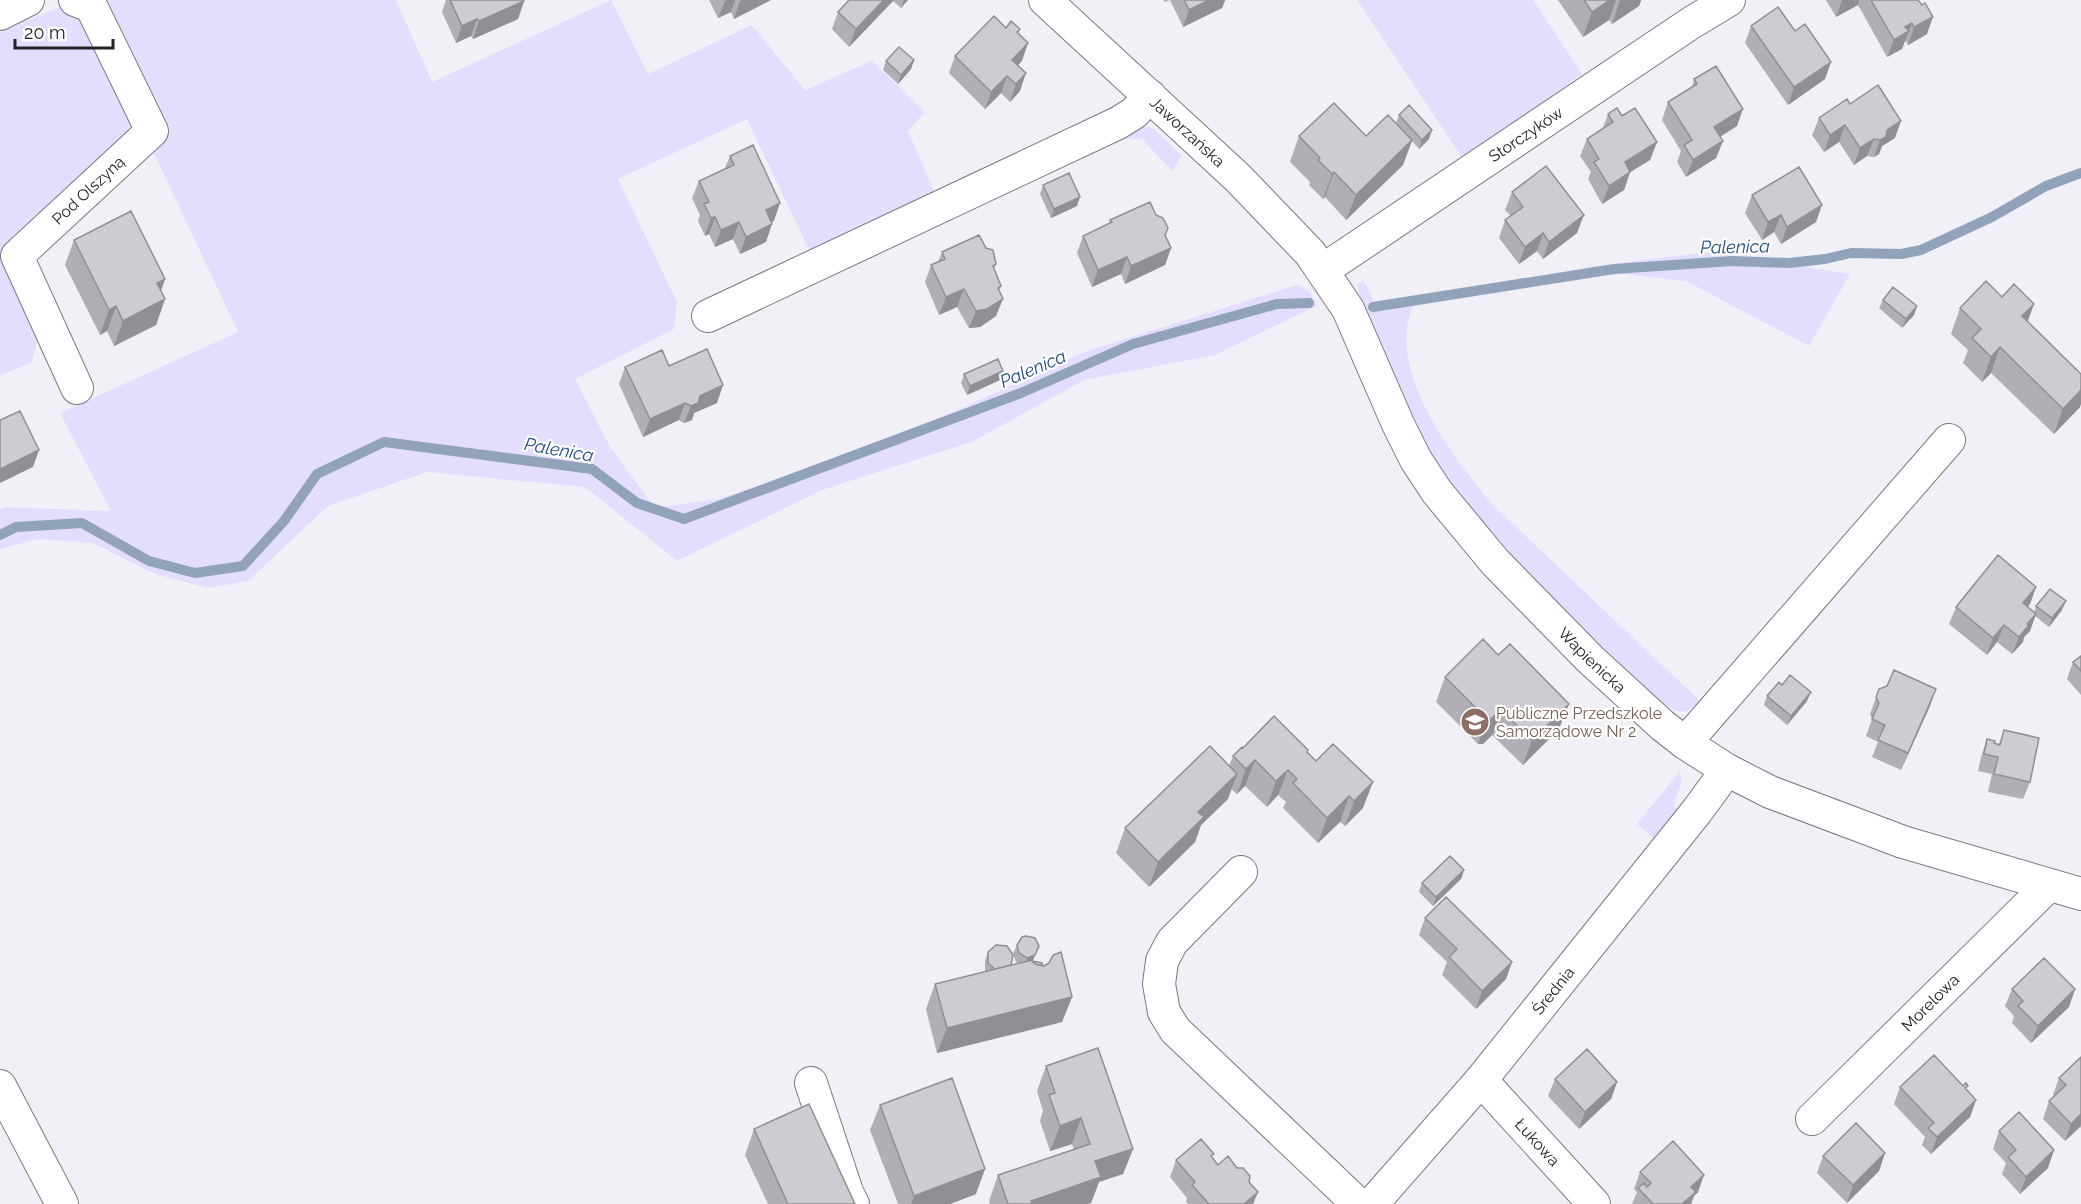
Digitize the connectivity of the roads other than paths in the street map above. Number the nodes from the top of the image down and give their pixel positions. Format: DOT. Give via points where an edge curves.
graph roads {
  1 [pos="28,0"];
  2 [pos="75,0"];
  3 [pos="1045,0"];
  4 [pos="1729,0"];
  5 [pos="0,14"];
  6 [pos="1150,96"];
  7 [pos="1323,270"];
  8 [pos="708,316"];
  9 [pos="77,388"];
  10 [pos="1949,440"];
  11 [pos="1685,744"];
  12 [pos="1727,770"];
  13 [pos="1241,872"];
  14 [pos="2049,885"];
  15 [pos="2081,894"];
  16 [pos="1481,1080"];
  17 [pos="811,1083"];
  18 [pos="0,1086"];
  19 [pos="1812,1119"];
  20 [pos="62,1204"];
  21 [pos="853,1204"];
  22 [pos="1358,1204"];
  23 [pos="1372,1204"];
  24 [pos="1594,1204"];
  1 -- 5 [label="street"];
  2 -- 9 [label="street, Pod Olszyną" via="91,6 152,131 17,256"];
  3 -- 6 [label="street, Jaworzańska"];
  4 -- 7 [label="street, Storczyków"];
  6 -- 7 [label="street, Jaworzańska" via="1267,206"];
  6 -- 8 [label="street" via="1118,123"];
  7 -- 11 [label="street, Wapienicka" via="1348,309 1398,424 1437,492 1495,562 1582,651"];
  10 -- 11 [label="street"];
  11 -- 12 [label="street, Wapienicka"];
  12 -- 14 [label="street, Wapienicka" via="1770,792 1903,842"];
  12 -- 16 [label="street, Średnia"];
  13 -- 22 [label="street" via="1172,942 1162,961 1159,984 1164,1011 1175,1030"];
  14 -- 15 [label="street, Wapienicka"];
  14 -- 19 [label="street, Morelowa"];
  16 -- 23 [label="street, Średnia"];
  16 -- 24 [label="street, Łukowa"];
  17 -- 21 [label="street"];
  18 -- 20 [label="street"];
}
